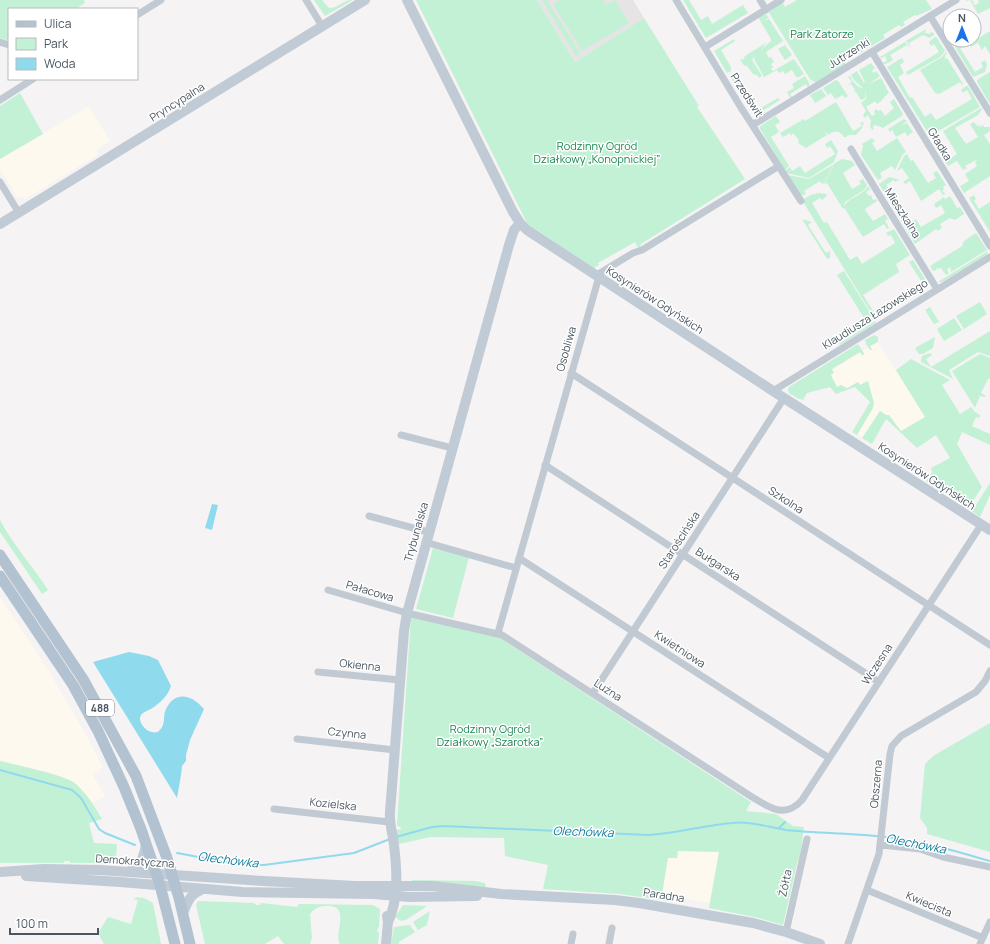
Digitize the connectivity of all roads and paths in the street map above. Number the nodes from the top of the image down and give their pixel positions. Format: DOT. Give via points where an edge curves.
graph roads {
  1 [pos="161,0"];
  2 [pos="306,0"];
  3 [pos="365,0"];
  4 [pos="407,0"];
  5 [pos="676,0"];
  6 [pos="760,0"];
  7 [pos="782,0"];
  8 [pos="956,0"];
  9 [pos="766,10"];
  10 [pos="138,14"];
  11 [pos="930,16"];
  12 [pos="322,26"];
  13 [pos="705,47"];
  14 [pos="872,52"];
  15 [pos="31,80"];
  16 [pos="0,100"];
  17 [pos="990,113"];
  18 [pos="752,123"];
  19 [pos="851,149"];
  20 [pos="779,166"];
  21 [pos="0,182"];
  22 [pos="801,201"];
  23 [pos="19,213"];
  24 [pos="520,223"];
  25 [pos="0,224"];
  26 [pos="990,246"];
  27 [pos="990,257"];
  28 [pos="598,277"];
  29 [pos="937,289"];
  30 [pos="571,373"];
  31 [pos="773,391"];
  32 [pos="784,398"];
  33 [pos="401,435"];
  34 [pos="452,448"];
  35 [pos="546,465"];
  36 [pos="732,478"];
  37 [pos="369,516"];
  38 [pos="981,525"];
  39 [pos="990,530"];
  40 [pos="427,537"];
  41 [pos="683,554"];
  42 [pos="0,555"];
  43 [pos="520,558"];
  44 [pos="516,568"];
  45 [pos="0,576"];
  46 [pos="328,590"];
  47 [pos="929,606"];
  48 [pos="407,613"];
  49 [pos="633,632"];
  50 [pos="498,633"];
  51 [pos="990,645"];
  52 [pos="990,671"];
  53 [pos="318,672"];
  54 [pos="400,680"];
  55 [pos="879,682"];
  56 [pos="593,693"];
  57 [pos="297,739"];
  58 [pos="395,750"];
  59 [pos="829,758"];
  60 [pos="274,809"];
  61 [pos="787,810"];
  62 [pos="390,822"];
  63 [pos="807,839"];
  64 [pos="881,843"];
  65 [pos="146,844"];
  66 [pos="990,867"];
  67 [pos="0,872"];
  68 [pos="128,872"];
  69 [pos="173,876"];
  70 [pos="158,880"];
  71 [pos="176,887"];
  72 [pos="201,890"];
  73 [pos="867,890"];
  74 [pos="392,891"];
  75 [pos="183,913"];
  76 [pos="990,922"];
  77 [pos="612,928"];
  78 [pos="786,932"];
  79 [pos="573,934"];
  80 [pos="982,941"];
  81 [pos="175,944"];
  82 [pos="190,944"];
  83 [pos="386,944"];
  84 [pos="570,944"];
  85 [pos="608,944"];
  86 [pos="820,944"];
  87 [pos="848,944"];
  1 -- 10 [label="street"];
  2 -- 12 [label="street"];
  3 -- 12 [label="street, Pryncypalna"];
  4 -- 24 [label="street, Kosynierów Gdyńskich"];
  5 -- 13 [label="street, Przedświt"];
  6 -- 9 [label="street"];
  7 -- 9 [label="street"];
  8 -- 11 [label="street, Jutrzenki"];
  9 -- 13 [label="street"];
  11 -- 14 [label="street, Jutrzenki"];
  11 -- 17 [label="street"];
  12 -- 23 [label="street, Pryncypalna"];
  13 -- 18 [label="street, Przedświt"];
  14 -- 18 [label="street, Jutrzenki" via="756,123"];
  14 -- 26 [label="street, Gładka"];
  15 -- 16 [label="street"];
  18 -- 20 [label="street, Przedświt"];
  19 -- 29 [label="street, Mieszkalna"];
  20 -- 22 [label="street, Przedświt"];
  20 -- 28 [label="street" via="642,250 601,271"];
  21 -- 23 [label="street"];
  23 -- 25 [label="street, Pryncypalna"];
  24 -- 28 [label="street, Kosynierów Gdyńskich" via="538,238"];
  24 -- 34 [label="street, Trybunalska" via="514,230 509,245"];
  27 -- 29 [label="street, Klaudiusza Łazowskiego"];
  28 -- 30 [label="street, Osobliwa"];
  28 -- 31 [label="street, Kosynierów Gdyńskich"];
  29 -- 31 [label="street, Klaudiusza Łazowskiego"];
  30 -- 35 [label="street, Osobliwa"];
  30 -- 36 [label="street, Szkolna"];
  31 -- 32 [label="street, Kosynierów Gdyńskich"];
  32 -- 36 [label="street, Starościńska"];
  32 -- 38 [label="street, Kosynierów Gdyńskich"];
  33 -- 34 [label="street"];
  34 -- 40 [label="street, Trybunalska"];
  35 -- 41 [label="street, Bułgarska"];
  35 -- 43 [label="street, Osobliwa"];
  36 -- 41 [label="street, Starościńska"];
  36 -- 47 [label="street, Szkolna"];
  37 -- 40 [label="street"];
  38 -- 39 [label="street, Kosynierów Gdyńskich"];
  38 -- 47 [label="street, Wczesna"];
  40 -- 44 [label="street"];
  40 -- 48 [label="street, Trybunalska"];
  41 -- 49 [label="street, Starościńska"];
  41 -- 55 [label="street, Bułgarska"];
  42 -- 69 [label="main road, 488" via="79,672 102,712 136,776"];
  43 -- 44 [label="street, Osobliwa"];
  43 -- 49 [label="street, Kwietniowa"];
  44 -- 50 [label="street, Osobliwa"];
  45 -- 65 [label="main road, 488" via="86,708 124,787"];
  46 -- 48 [label="street, Pałacowa"];
  47 -- 51 [label="street, Szkolna"];
  47 -- 55 [label="street, Wczesna"];
  48 -- 50 [label="street, Luźna"];
  48 -- 54 [label="street, Trybunalska"];
  49 -- 56 [label="street, Starościńska"];
  49 -- 59 [label="street, Kwietniowa"];
  50 -- 56 [label="street, Luźna"];
  52 -- 64 [label="street, Obszerna" via="976,692 894,742 890,754"];
  53 -- 54 [label="street, Okienna"];
  54 -- 58 [label="street, Trybunalska"];
  55 -- 59 [label="street, Wczesna"];
  56 -- 61 [label="street, Luźna" via="752,797 776,810"];
  57 -- 58 [label="street, Czynna"];
  58 -- 62 [label="street, Trybunalska"];
  59 -- 61 [label="street, Wczesna" via="802,800"];
  60 -- 62 [label="street, Kozielska"];
  62 -- 74 [label="street, Trybunalska" via="397,865"];
  63 -- 78 [label="street, Żółta"];
  64 -- 66 [label="street" via="920,849 943,857"];
  64 -- 73 [label="street, Obszerna"];
  65 -- 68 [label="street" via="140,864"];
  65 -- 70 [label="main road, 488"];
  67 -- 68 [label="street, Demokratyczna" via="44,869"];
  67 -- 70 [label="street, Demokratyczna" via="14,875"];
  68 -- 70 [label="street, Demokratyczna"];
  69 -- 70 [label="street, Demokratyczna"];
  69 -- 71 [label="main road, 488"];
  69 -- 74 [label="street, Demokratyczna"];
  70 -- 71 [label="street, Demokratyczna"];
  70 -- 81 [label="main road, 488"];
  71 -- 72 [label="street, Demokratyczna"];
  71 -- 75 [label="main road, 488"];
  72 -- 74 [label="street, Demokratyczna" via="275,894"];
  72 -- 75 [label="street" via="190,898"];
  73 -- 80 [label="street, Kwiecista"];
  73 -- 87 [label="street, Obszerna"];
  74 -- 78 [label="street, Paradna" via="487,896 501,894 639,903 753,923"];
  74 -- 83 [label="street, Trybunalska" via="387,913"];
  75 -- 82 [label="main road, 488"];
  76 -- 80 [label="street"];
  77 -- 85 [label="street"];
  78 -- 86 [label="street, Paradna"];
  79 -- 84 [label="street"];
}
